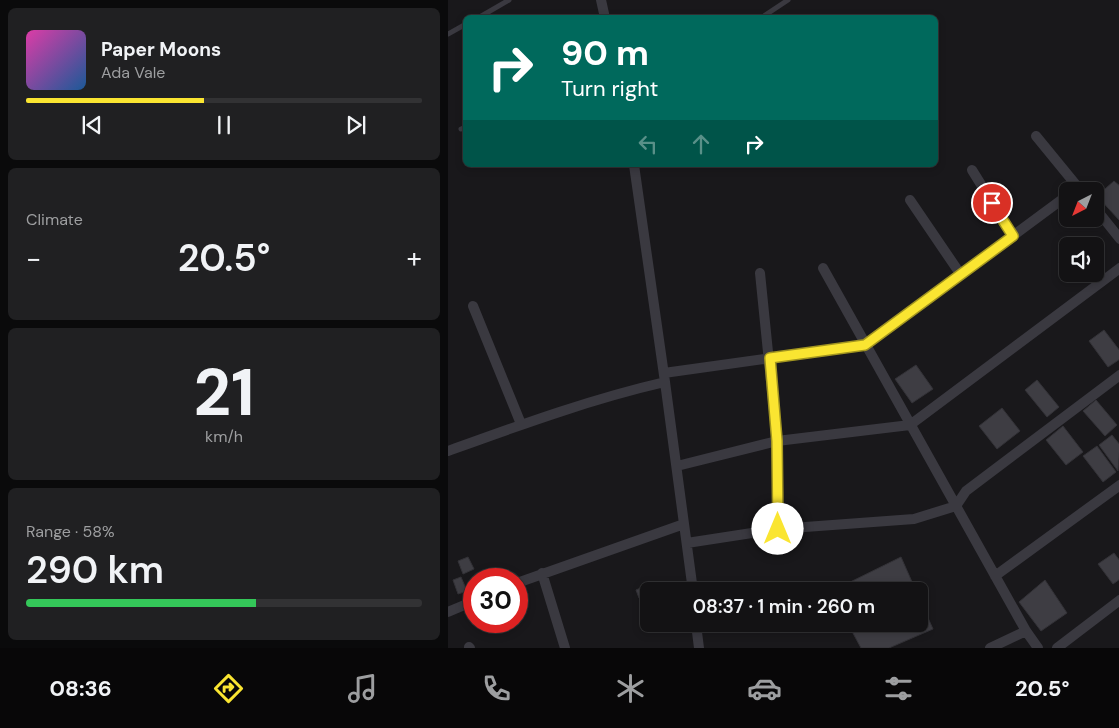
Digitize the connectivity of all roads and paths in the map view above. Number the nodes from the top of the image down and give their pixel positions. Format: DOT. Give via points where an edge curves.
graph roads {
  1 [pos="509,0"];
  2 [pos="601,0"];
  3 [pos="788,0"];
  4 [pos="483,15"];
  5 [pos="604,15"];
  6 [pos="766,15"];
  7 [pos="463,26"];
  8 [pos="448,34"];
  9 [pos="1036,136"];
  10 [pos="634,167"];
  11 [pos="972,170"];
  12 [pos="1071,182"];
  13 [pos="910,200"];
  14 [pos="1059,202"];
  15 [pos="1104,219"];
  16 [pos="1013,236"];
  17 [pos="1120,239"];
  18 [pos="823,268"];
  19 [pos="1120,268"];
  20 [pos="760,273"];
  21 [pos="961,275"];
  22 [pos="473,306"];
  23 [pos="865,345"];
  24 [pos="770,358"];
  25 [pos="1120,376"];
  26 [pos="665,378"];
  27 [pos="521,424"];
  28 [pos="910,425"];
  29 [pos="777,441"];
  30 [pos="448,451"];
  31 [pos="677,466"];
  32 [pos="1120,484"];
  33 [pos="956,506"];
  34 [pos="684,524"];
  35 [pos="778,529"];
  36 [pos="687,543"];
  37 [pos="542,573"];
  38 [pos="995,576"];
  39 [pos="528,579"];
  40 [pos="691,582"];
  41 [pos="1120,600"];
  42 [pos="463,606"];
  43 [pos="448,612"];
  44 [pos="697,632"];
  45 [pos="1026,632"];
  46 [pos="565,648"];
  47 [pos="699,648"];
  48 [pos="990,648"];
  49 [pos="1038,648"];
  50 [pos="1057,648"];
  1 -- 4 [label="lane"];
  2 -- 5 [label="street"];
  3 -- 6 [label="lane"];
  7 -- 8 [label="lane"];
  9 -- 12 [label="street"];
  10 -- 26 [label="street"];
  11 -- 16 [label="street"];
  13 -- 21 [label="street"];
  14 -- 16 [label="street"];
  15 -- 17 [label="street"];
  16 -- 21 [label="street"];
  18 -- 23 [label="street"];
  19 -- 28 [label="street"];
  20 -- 24 [label="street"];
  21 -- 23 [label="street"];
  22 -- 27 [label="street"];
  23 -- 24 [label="street"];
  23 -- 28 [label="street"];
  24 -- 26 [label="street"];
  24 -- 29 [label="street"];
  25 -- 33 [label="street" via="966,491"];
  26 -- 27 [label="street"];
  26 -- 31 [label="street"];
  27 -- 30 [label="street"];
  28 -- 29 [label="street"];
  28 -- 33 [label="street"];
  29 -- 31 [label="street"];
  29 -- 35 [label="street"];
  31 -- 34 [label="street"];
  32 -- 38 [label="street"];
  33 -- 35 [label="street" via="914,519"];
  33 -- 38 [label="street"];
  34 -- 36 [label="street"];
  34 -- 37 [label="street"];
  35 -- 36 [label="street"];
  36 -- 40 [label="street"];
  37 -- 39 [label="street"];
  37 -- 46 [label="street"];
  38 -- 45 [label="street"];
  41 -- 50 [label="street"];
  42 -- 43 [label="street"];
  44 -- 47 [label="street"];
  45 -- 48 [label="street"];
  45 -- 49 [label="street"];
}
